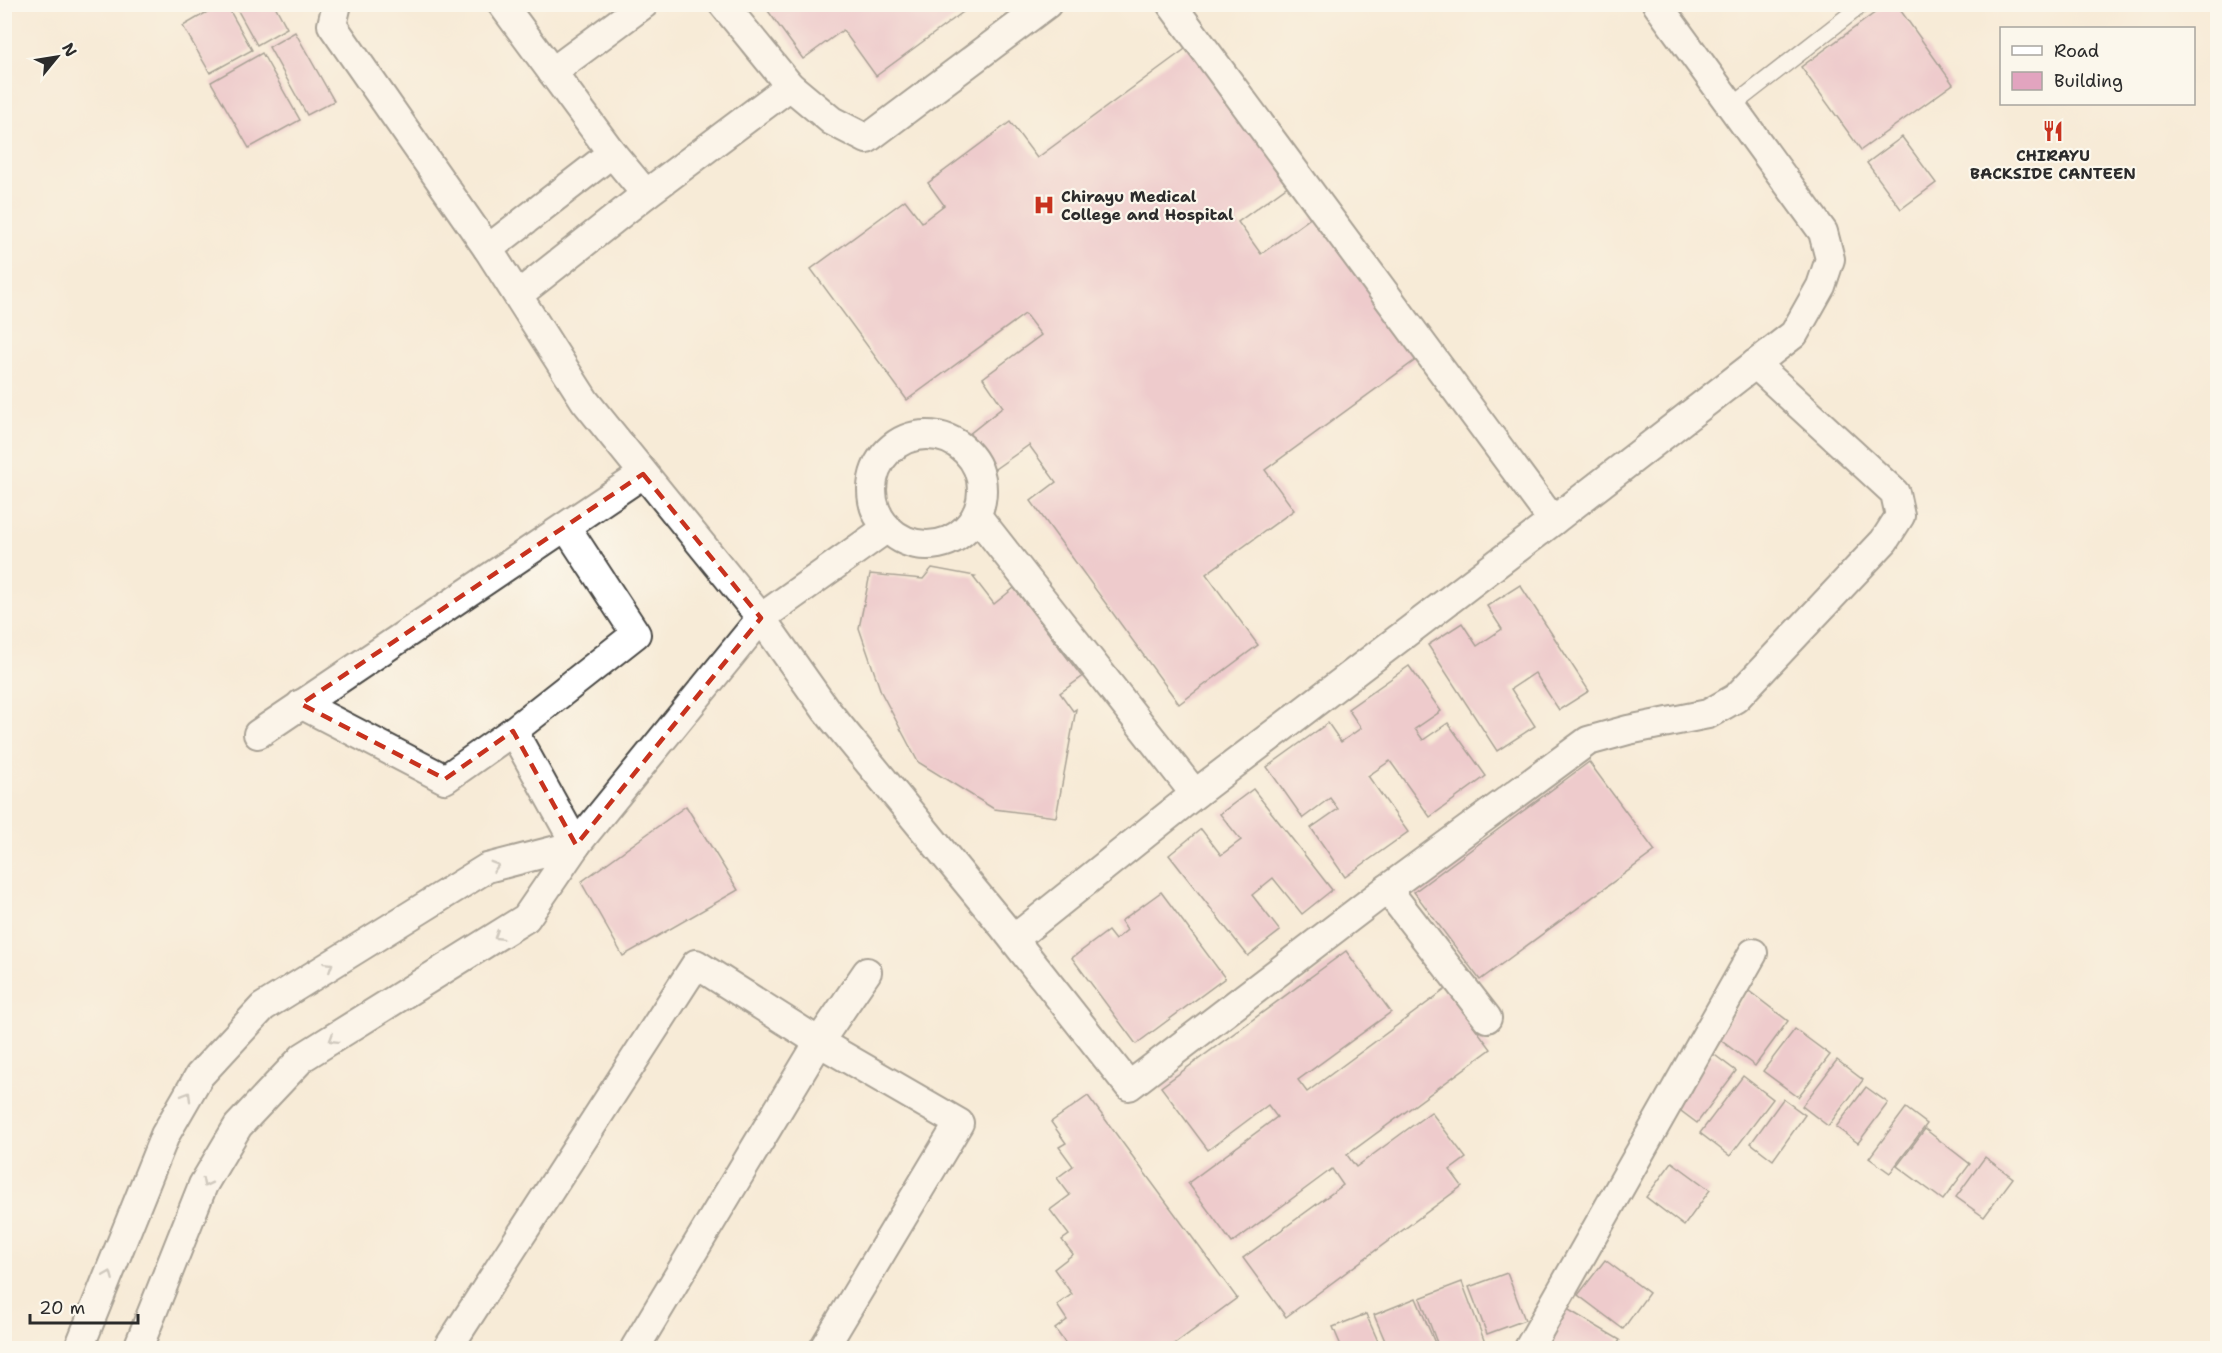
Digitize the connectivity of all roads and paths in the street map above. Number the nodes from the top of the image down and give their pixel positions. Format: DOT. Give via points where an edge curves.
graph roads {
  1 [pos="337,4"];
  2 [pos="502,4"];
  3 [pos="644,4"];
  4 [pos="723,4"];
  5 [pos="1047,4"];
  6 [pos="1171,4"];
  7 [pos="1657,4"];
  8 [pos="1863,4"];
  9 [pos="552,72"];
  10 [pos="790,86"];
  11 [pos="1732,106"];
  12 [pos="612,153"];
  13 [pos="646,194"];
  14 [pos="488,249"];
  15 [pos="518,295"];
  16 [pos="1755,364"];
  17 [pos="643,474"];
  18 [pos="977,516"];
  19 [pos="1553,521"];
  20 [pos="566,527"];
  21 [pos="887,528"];
  22 [pos="761,618"];
  23 [pos="301,704"];
  24 [pos="513,731"];
  25 [pos="258,734"];
  26 [pos="1195,794"];
  27 [pos="576,845"];
  28 [pos="1387,889"];
  29 [pos="1014,939"];
  30 [pos="1753,953"];
  31 [pos="867,972"];
  32 [pos="1487,1018"];
  33 [pos="819,1042"];
  34 [pos="453,1347"];
  35 [pos="79,1348"];
  36 [pos="138,1348"];
  37 [pos="635,1348"];
  38 [pos="824,1348"];
  39 [pos="1529,1348"];
  1 -- 14 [label="street" via="332,25"];
  2 -- 9 [label="street"];
  3 -- 9 [label="street"];
  4 -- 10 [label="street"];
  5 -- 10 [label="street" via="867,140 832,121"];
  6 -- 19 [label="street"];
  7 -- 11 [label="street"];
  8 -- 11 [label="lane"];
  9 -- 12 [label="street"];
  10 -- 13 [label="street"];
  11 -- 16 [label="street" via="1823,232 1830,259 1821,286 1794,334"];
  12 -- 13 [label="street"];
  12 -- 14 [label="street"];
  13 -- 15 [label="street"];
  14 -- 15 [label="street"];
  15 -- 17 [label="street" via="585,401"];
  16 -- 19 [label="street"];
  16 -- 28 [label="street" via="1895,493 1900,516 1884,541 1736,698 1708,714 1588,741"];
  17 -- 20 [label="street"];
  17 -- 22 [label="street"];
  18 -- 21 [label="street" via="952,540 935,545 901,539"];
  18 -- 21 [label="street" via="982,482 977,465 953,441 920,434 888,449 872,480 877,514"];
  18 -- 26 [label="street"];
  19 -- 26 [label="street"];
  20 -- 23 [label="street"];
  20 -- 24 [label="street" via="636,634"];
  21 -- 22 [label="street"];
  22 -- 27 [label="street"];
  22 -- 29 [label="street" via="826,710"];
  23 -- 24 [label="street" via="445,779"];
  23 -- 25 [label="street"];
  24 -- 27 [label="street"];
  26 -- 29 [label="street"];
  35 -- 27 [label="street, one-way" via="165,1135 199,1076 263,1007 487,868"];
  27 -- 36 [label="street, one-way" via="526,918 303,1058 238,1126 204,1185"];
  28 -- 29 [label="street" via="1129,1086"];
  28 -- 32 [label="street"];
  30 -- 39 [label="street"];
  31 -- 33 [label="street"];
  33 -- 34 [label="street" via="696,964"];
  33 -- 37 [label="street"];
  33 -- 38 [label="street" via="959,1124"];
}
